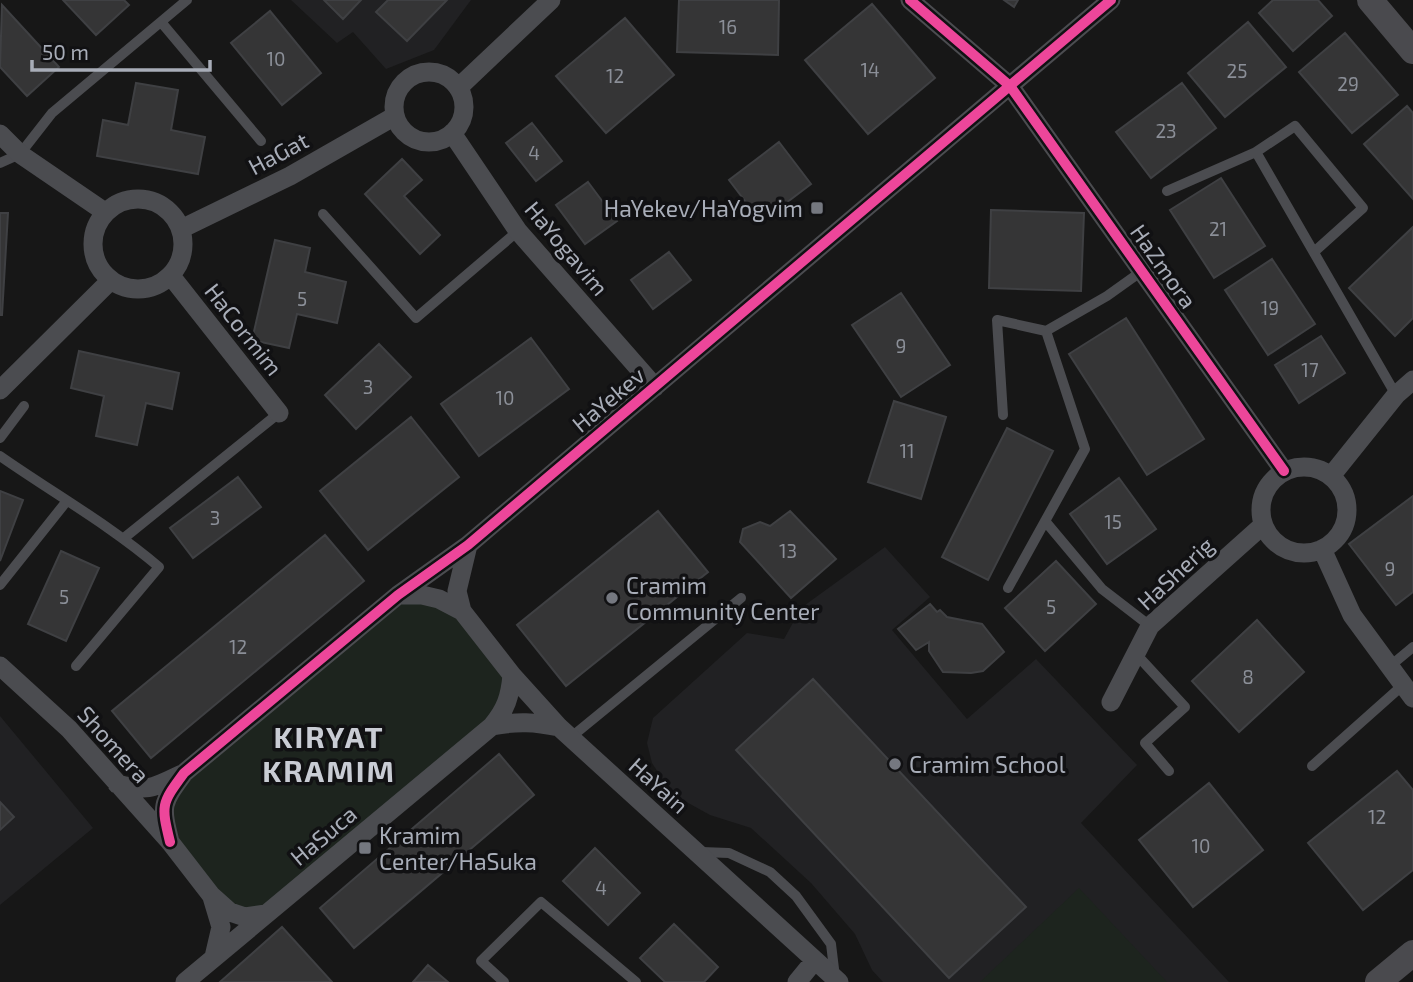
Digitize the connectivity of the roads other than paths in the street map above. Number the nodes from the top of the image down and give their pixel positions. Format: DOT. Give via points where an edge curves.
graph roads {
  1 [pos="187,0"];
  2 [pos="551,0"];
  3 [pos="1111,0"];
  4 [pos="1370,0"];
  5 [pos="915,1"];
  6 [pos="161,22"];
  7 [pos="1413,51"];
  8 [pos="1010,86"];
  9 [pos="458,88"];
  10 [pos="395,116"];
  11 [pos="452,133"];
  12 [pos="0,134"];
  13 [pos="261,141"];
  14 [pos="1256,152"];
  15 [pos="20,154"];
  16 [pos="0,163"];
  17 [pos="1167,191"];
  18 [pos="105,212"];
  19 [pos="323,214"];
  20 [pos="181,229"];
  21 [pos="517,231"];
  22 [pos="1314,252"];
  23 [pos="1142,271"];
  24 [pos="171,276"];
  25 [pos="111,280"];
  26 [pos="1046,331"];
  27 [pos="1413,380"];
  28 [pos="655,387"];
  29 [pos="0,390"];
  30 [pos="1396,395"];
  31 [pos="24,407"];
  32 [pos="279,413"];
  33 [pos="1003,415"];
  34 [pos="0,438"];
  35 [pos="0,456"];
  36 [pos="1283,471"];
  37 [pos="1331,476"];
  38 [pos="66,502"];
  39 [pos="1045,522"];
  40 [pos="1263,525"];
  41 [pos="124,538"];
  42 [pos="468,545"];
  43 [pos="1322,549"];
  44 [pos="0,585"];
  45 [pos="1008,588"];
  46 [pos="398,595"];
  47 [pos="741,598"];
  48 [pos="461,611"];
  49 [pos="1150,626"];
  50 [pos="1413,646"];
  51 [pos="1136,653"];
  52 [pos="0,666"];
  53 [pos="76,666"];
  54 [pos="1389,667"];
  55 [pos="512,675"];
  56 [pos="1408,691"];
  57 [pos="1111,702"];
  58 [pos="492,726"];
  59 [pos="565,732"];
  60 [pos="1312,766"];
  61 [pos="1169,771"];
  62 [pos="184,773"];
  63 [pos="117,784"];
  64 [pos="170,842"];
  65 [pos="696,852"];
  66 [pos="211,895"];
  67 [pos="266,914"];
  68 [pos="1413,953"];
  69 [pos="214,957"];
  70 [pos="815,960"];
  71 [pos="837,980"];
  72 [pos="186,982"];
  73 [pos="504,982"];
  74 [pos="636,982"];
  75 [pos="797,982"];
  76 [pos="1378,982"];
  1 -- 6 [label="lane"];
  2 -- 9 [label="street"];
  3 -- 8 [label="street, HaYekev"];
  4 -- 7 [label="street"];
  5 -- 8 [label="street, HaZmora"];
  6 -- 13 [label="lane"];
  6 -- 15 [label="lane" via="52,113"];
  8 -- 23 [label="street, HaZmora"];
  8 -- 28 [label="street, HaYekev"];
  9 -- 10 [label="street" via="441,74 419,73 396,94"];
  9 -- 11 [label="street" via="464,107"];
  10 -- 11 [label="street" via="408,135 419,140 430,142"];
  10 -- 20 [label="street, HaGat" via="290,176"];
  11 -- 21 [label="street, HaYogavim"];
  12 -- 15 [label="street"];
  14 -- 17 [label="lane"];
  14 -- 22 [label="lane"];
  14 -- 22 [label="lane" via="1296,126 1363,208"];
  15 -- 16 [label="lane"];
  15 -- 18 [label="street"];
  18 -- 20 [label="street" via="117,203 148,199 174,215"];
  18 -- 25 [label="street" via="93,240 94,255"];
  19 -- 21 [label="lane" via="416,318"];
  20 -- 24 [label="street" via="183,254"];
  21 -- 28 [label="street, HaYogavim"];
  22 -- 30 [label="lane"];
  23 -- 26 [label="lane"];
  23 -- 36 [label="street, HaZmora"];
  24 -- 25 [label="street" via="161,284 135,289"];
  24 -- 32 [label="street, HaCormim"];
  25 -- 29 [label="street"];
  26 -- 33 [label="lane" via="998,320"];
  26 -- 39 [label="lane" via="1086,449"];
  27 -- 30 [label="street"];
  28 -- 42 [label="street, HaYekev"];
  30 -- 37 [label="street"];
  31 -- 34 [label="lane"];
  32 -- 41 [label="lane"];
  35 -- 38 [label="lane"];
  36 -- 37 [label="street" via="1300,466"];
  36 -- 40 [label="street" via="1263,494"];
  37 -- 43 [label="street" via="1341,487 1347,515 1343,529"];
  38 -- 41 [label="lane"];
  38 -- 44 [label="lane"];
  39 -- 45 [label="lane"];
  39 -- 49 [label="lane" via="1102,589"];
  40 -- 43 [label="street" via="1287,550 1305,553"];
  40 -- 49 [label="street, HaSherig"];
  41 -- 53 [label="lane" via="159,567"];
  42 -- 46 [label="street, HaYekev"];
  42 -- 48 [label="street" via="457,591"];
  43 -- 54 [label="street" via="1352,615"];
  46 -- 48 [label="street, HaYain" via="439,599"];
  46 -- 62 [label="street, HaYekev"];
  47 -- 59 [label="lane"];
  48 -- 55 [label="street, HaYain"];
  49 -- 51 [label="street, HaSherig"];
  50 -- 54 [label="lane"];
  51 -- 57 [label="street, HaSherig"];
  51 -- 61 [label="lane" via="1185,707 1145,743"];
  52 -- 63 [label="street, Shomera" via="69,729"];
  54 -- 56 [label="street"];
  55 -- 58 [label="street, HaSuca" via="506,709"];
  55 -- 59 [label="street, HaYain"];
  56 -- 60 [label="lane"];
  58 -- 59 [label="street" via="533,721"];
  58 -- 67 [label="street, HaSuca"];
  59 -- 65 [label="street, HaYain"];
  62 -- 63 [label="street, HaYekev" via="140,790"];
  62 -- 64 [label="street, HaYekev" via="167,796 163,814"];
  63 -- 64 [label="street, Shomera"];
  64 -- 66 [label="street, Shomera"];
  65 -- 70 [label="street, HaYain"];
  65 -- 71 [label="lane" via="729,853 771,872 803,902 831,944"];
  66 -- 67 [label="street, Shomera" via="230,912 245,917"];
  66 -- 69 [label="street, Shomera" via="221,927"];
  67 -- 69 [label="street, HaSuca"];
  68 -- 76 [label="street"];
  69 -- 72 [label="street, HaSuca"];
  70 -- 71 [label="street, HaYain"];
  70 -- 75 [label="street"];
  73 -- 74 [label="lane" via="481,961 541,902"];
}
